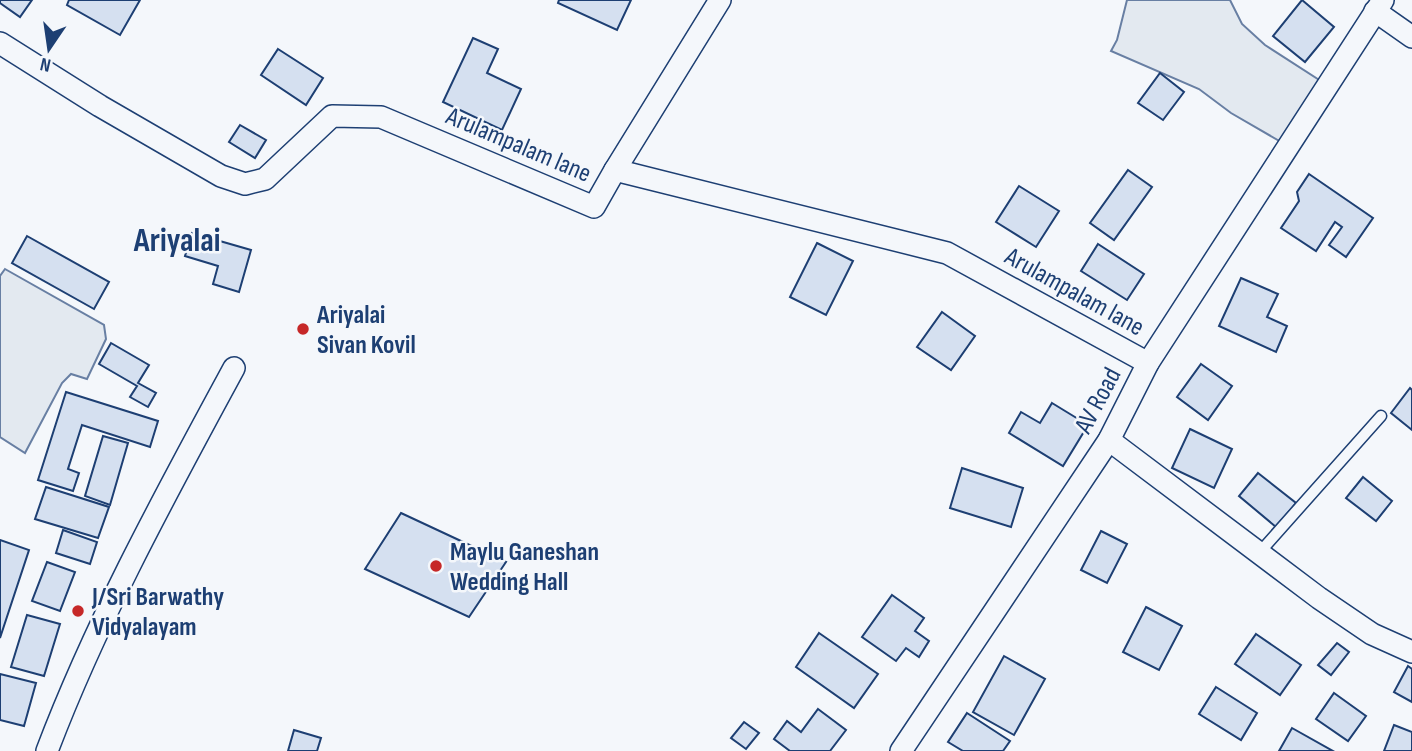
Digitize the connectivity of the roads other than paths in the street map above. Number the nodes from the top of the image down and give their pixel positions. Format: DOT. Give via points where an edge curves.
graph roads {
  1 [pos="720,0"];
  2 [pos="1379,5"];
  3 [pos="1412,37"];
  4 [pos="0,43"];
  5 [pos="615,170"];
  6 [pos="1148,363"];
  7 [pos="234,368"];
  8 [pos="1381,416"];
  9 [pos="1109,440"];
  10 [pos="1259,553"];
  11 [pos="1412,652"];
  12 [pos="47,751"];
  13 [pos="901,751"];
  1 -- 5 [label="street"];
  2 -- 3 [label="street"];
  2 -- 6 [label="street, AV Road"];
  4 -- 5 [label="street, Arulampalam lane" via="221,176 245,184 265,179 332,116 381,117 594,207"];
  5 -- 6 [label="street, Arulampalam lane" via="947,253"];
  6 -- 9 [label="street, AV Road"];
  7 -- 12 [label="street" via="101,624"];
  8 -- 10 [label="lane"];
  9 -- 10 [label="street"];
  9 -- 13 [label="street, AV Road"];
  10 -- 11 [label="street" via="1372,634"];
}
